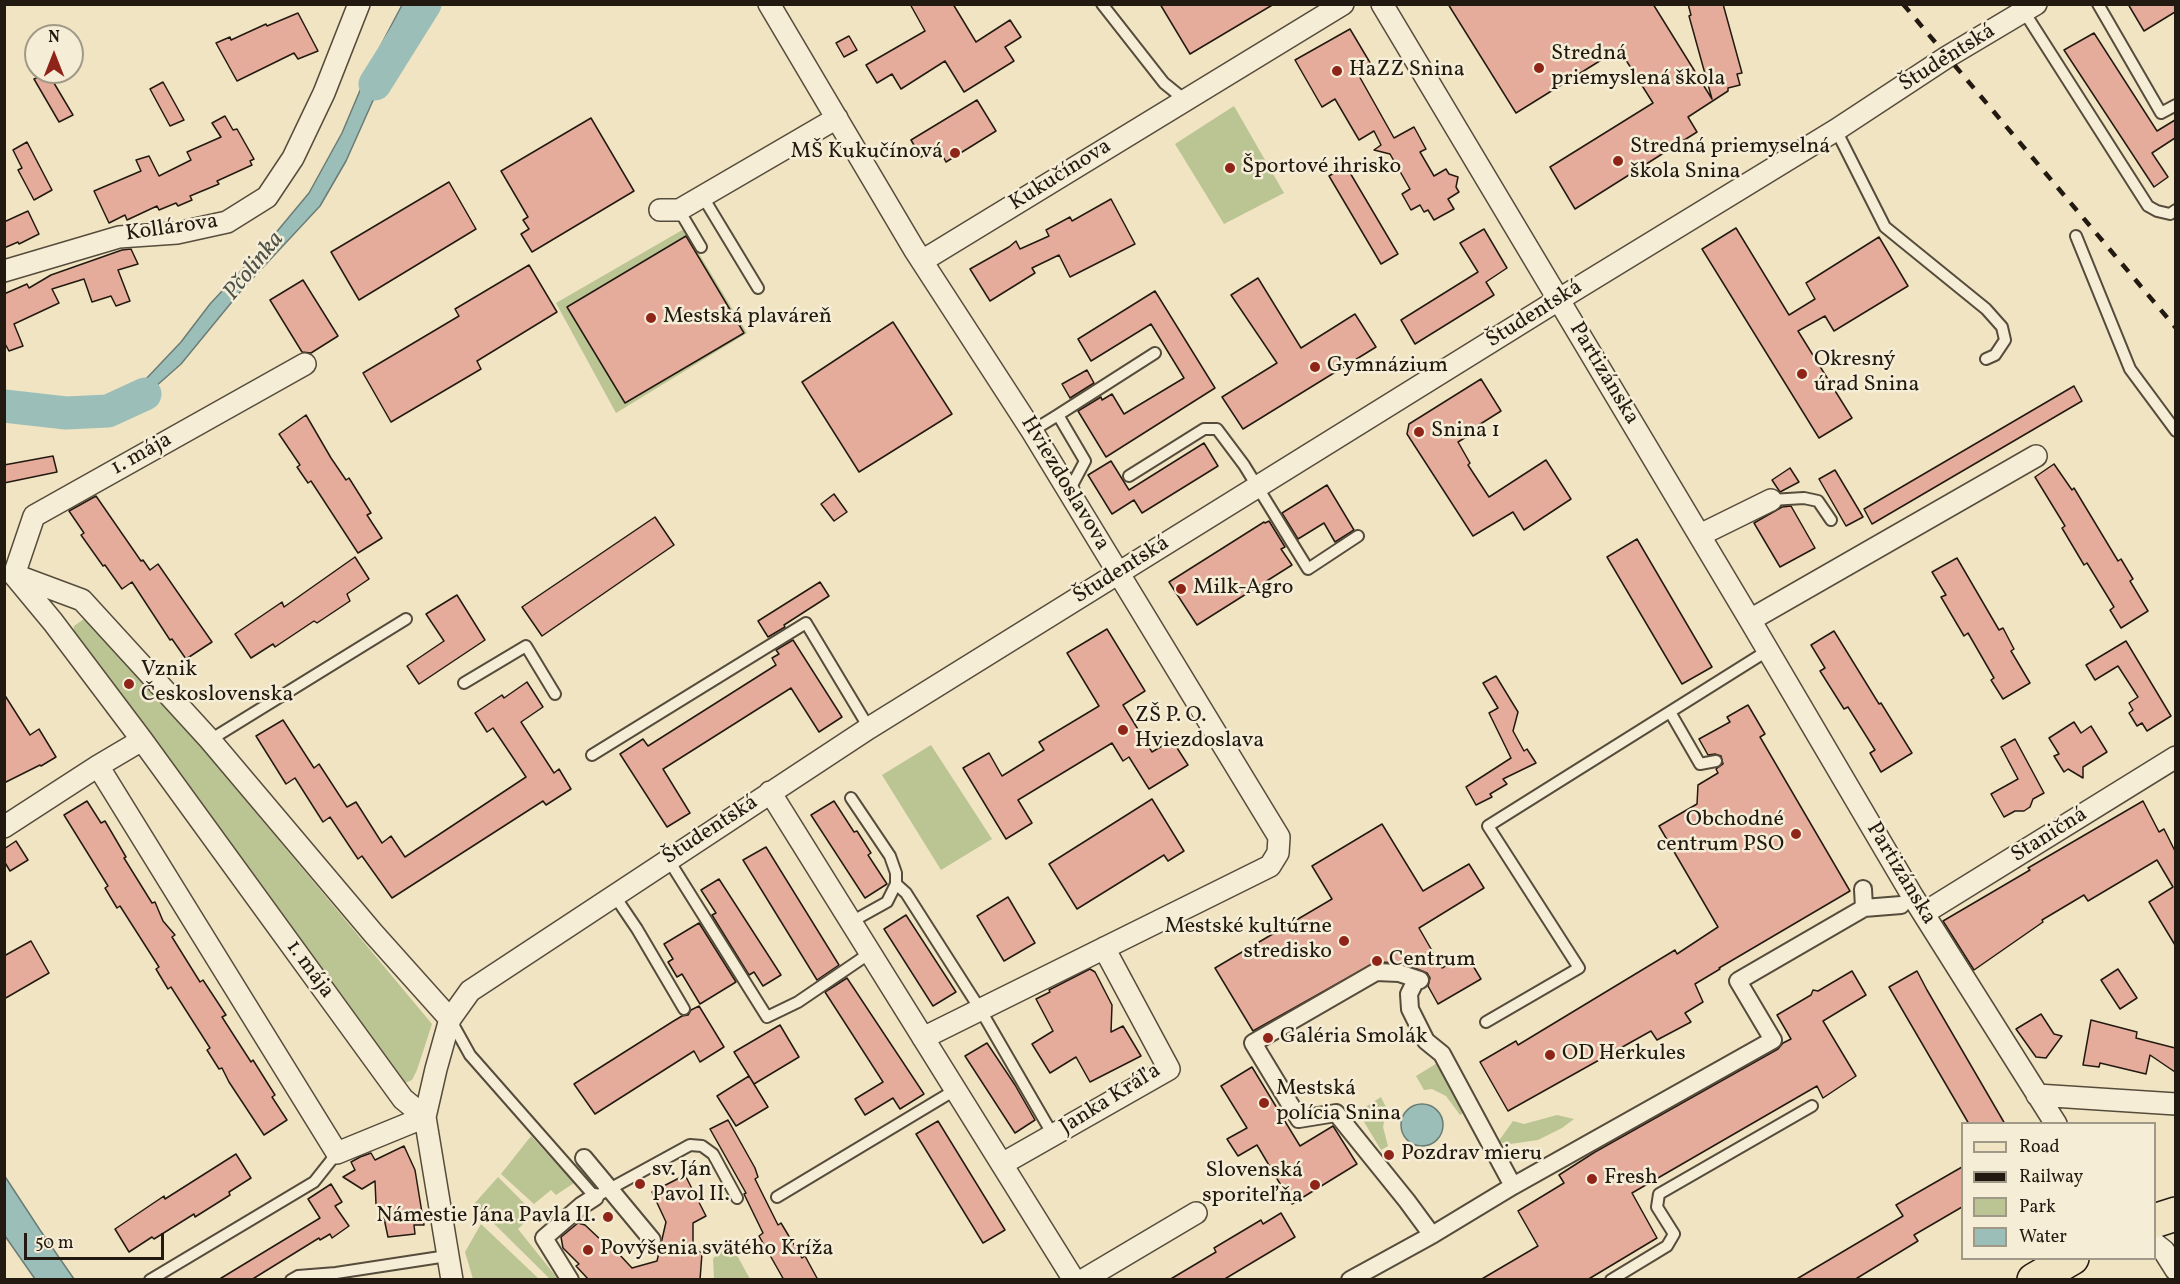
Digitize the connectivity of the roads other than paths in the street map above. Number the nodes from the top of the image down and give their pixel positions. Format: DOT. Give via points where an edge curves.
graph roads {
  1 [pos="359,4"];
  2 [pos="769,4"];
  3 [pos="1102,4"];
  4 [pos="1343,4"];
  5 [pos="1382,4"];
  6 [pos="2098,4"];
  7 [pos="2027,7"];
  8 [pos="1185,100"];
  9 [pos="2175,105"];
  10 [pos="837,117"];
  11 [pos="1836,130"];
  12 [pos="703,197"];
  13 [pos="670,210"];
  14 [pos="2175,210"];
  15 [pos="2076,236"];
  16 [pos="701,247"];
  17 [pos="922,261"];
  18 [pos="4,271"];
  19 [pos="758,288"];
  20 [pos="1558,300"];
  21 [pos="1155,353"];
  22 [pos="1986,359"];
  23 [pos="305,364"];
  24 [pos="1058,415"];
  25 [pos="1032,431"];
  26 [pos="2175,431"];
  27 [pos="2036,456"];
  28 [pos="1129,476"];
  29 [pos="1258,487"];
  30 [pos="1069,491"];
  31 [pos="1771,500"];
  32 [pos="1831,520"];
  33 [pos="1700,535"];
  34 [pos="1358,536"];
  35 [pos="1118,573"];
  36 [pos="9,575"];
  37 [pos="82,600"];
  38 [pos="406,619"];
  39 [pos="1750,620"];
  40 [pos="53,622"];
  41 [pos="1767,651"];
  42 [pos="464,683"];
  43 [pos="555,694"];
  44 [pos="1670,712"];
  45 [pos="869,728"];
  46 [pos="142,740"];
  47 [pos="210,740"];
  48 [pos="592,755"];
  49 [pos="2175,758"];
  50 [pos="1716,761"];
  51 [pos="98,766"];
  52 [pos="770,792"];
  53 [pos="851,798"];
  54 [pos="4,826"];
  55 [pos="668,859"];
  56 [pos="896,884"];
  57 [pos="1863,889"];
  58 [pos="614,895"];
  59 [pos="1901,905"];
  60 [pos="1864,908"];
  61 [pos="1924,913"];
  62 [pos="851,922"];
  63 [pos="1104,948"];
  64 [pos="870,953"];
  65 [pos="684,1009"];
  66 [pos="980,1010"];
  67 [pos="450,1019"];
  68 [pos="1486,1022"];
  69 [pos="924,1038"];
  70 [pos="955,1090"];
  71 [pos="2037,1095"];
  72 [pos="2175,1104"];
  73 [pos="1812,1106"];
  74 [pos="425,1117"];
  75 [pos="2055,1122"];
  76 [pos="1053,1135"];
  77 [pos="337,1153"];
  78 [pos="584,1158"];
  79 [pos="1002,1164"];
  80 [pos="1513,1186"];
  81 [pos="603,1193"];
  82 [pos="777,1197"];
  83 [pos="737,1198"];
  84 [pos="1196,1213"];
  85 [pos="1432,1235"];
  86 [pos="652,1240"];
  87 [pos="2156,1245"];
  88 [pos="447,1256"];
  89 [pos="2069,1260"];
  90 [pos="2175,1270"];
  91 [pos="150,1280"];
  92 [pos="291,1280"];
  93 [pos="452,1280"];
  94 [pos="570,1280"];
  95 [pos="1074,1280"];
  96 [pos="1083,1280"];
  97 [pos="1350,1280"];
  98 [pos="1611,1280"];
  99 [pos="2034,1280"];
  1 -- 18 [label="street, Kollárova" via="324,93 293,158 267,197 226,222 177,233 119,237"];
  2 -- 10 [label="street"];
  3 -- 8 [label="lane" via="1164,83"];
  4 -- 8 [label="street, Kukučínova"];
  5 -- 20 [label="street, Partizánska"];
  6 -- 9 [label="lane" via="2161,114"];
  7 -- 11 [label="street, Študentská"];
  7 -- 14 [label="lane" via="2148,206 2170,214"];
  8 -- 17 [label="street, Kukučínova"];
  10 -- 12 [label="street"];
  10 -- 17 [label="street"];
  11 -- 20 [label="street, Študentská"];
  11 -- 22 [label="lane" via="1885,227 1986,309 2002,327 2006,340 1995,355"];
  12 -- 13 [label="street"];
  12 -- 19 [label="lane"];
  13 -- 16 [label="lane"];
  15 -- 26 [label="lane" via="2130,369"];
  17 -- 25 [label="street, Hviezdoslavova"];
  20 -- 29 [label="street, Študentská"];
  20 -- 33 [label="street, Partizánska"];
  21 -- 24 [label="lane"];
  23 -- 36 [label="street, 1. mája" via="34,516"];
  24 -- 25 [label="lane"];
  24 -- 30 [label="lane" via="1085,461"];
  25 -- 30 [label="street, Hviezdoslavova"];
  27 -- 39 [label="street"];
  28 -- 29 [label="lane" via="1204,429 1217,429"];
  29 -- 34 [label="lane" via="1308,569"];
  29 -- 35 [label="street, Študentská"];
  30 -- 35 [label="street, Hviezdoslavova"];
  31 -- 32 [label="lane" via="1818,501"];
  31 -- 33 [label="street"];
  33 -- 39 [label="street, Partizánska"];
  35 -- 45 [label="street, Študentská"];
  35 -- 63 [label="street, Hviezdoslavova" via="1279,837 1278,853 1269,866"];
  36 -- 37 [label="street"];
  36 -- 40 [label="street, 1. mája"];
  37 -- 40 [label="street"];
  37 -- 47 [label="street"];
  38 -- 47 [label="lane"];
  39 -- 41 [label="street, Partizánska"];
  40 -- 46 [label="street, 1. mája"];
  41 -- 44 [label="lane"];
  41 -- 61 [label="street, Partizánska"];
  42 -- 43 [label="lane" via="526,646"];
  44 -- 50 [label="lane" via="1700,764"];
  44 -- 68 [label="lane" via="1488,826 1579,968"];
  45 -- 48 [label="lane" via="806,623"];
  45 -- 52 [label="street, Študentská"];
  46 -- 51 [label="street"];
  46 -- 74 [label="street, 1. mája" via="403,1099"];
  47 -- 67 [label="street"];
  49 -- 61 [label="street, Staničná"];
  51 -- 54 [label="street"];
  51 -- 77 [label="street"];
  52 -- 55 [label="street, Študentská"];
  52 -- 62 [label="street"];
  53 -- 56 [label="lane" via="890,856"];
  55 -- 58 [label="street, Študentská"];
  55 -- 64 [label="lane" via="767,1017 798,1002"];
  56 -- 62 [label="lane" via="887,902"];
  56 -- 66 [label="lane" via="906,892"];
  57 -- 60 [label="street"];
  58 -- 65 [label="lane"];
  58 -- 67 [label="street, Študentská" via="470,991"];
  59 -- 60 [label="street"];
  60 -- 80 [label="street" via="1738,981 1773,1040"];
  61 -- 71 [label="street, Partizánska"];
  62 -- 64 [label="street"];
  63 -- 66 [label="street"];
  63 -- 76 [label="street, Janka Kráľa" via="1169,1069"];
  64 -- 69 [label="street"];
  66 -- 69 [label="street"];
  66 -- 76 [label="lane"];
  67 -- 74 [label="street, Študentská"];
  67 -- 81 [label="lane" via="470,1055"];
  69 -- 70 [label="street"];
  70 -- 79 [label="street"];
  70 -- 82 [label="lane"];
  71 -- 72 [label="street"];
  71 -- 75 [label="street, Partizánska"];
  73 -- 98 [label="lane" via="1659,1194 1657,1207 1674,1234 1667,1246"];
  74 -- 77 [label="street"];
  74 -- 88 [label="street, Študentská"];
  76 -- 79 [label="street, Janka Kráľa"];
  77 -- 91 [label="lane" via="314,1182"];
  78 -- 81 [label="street"];
  79 -- 95 [label="street"];
  80 -- 85 [label="street"];
  80 -- 85 [label="street" via="1442,1054 1426,1041 1410,1010 1409,994 1417,982 1399,973 1376,972 1253,1043 1299,1119 1336,1113"];
  81 -- 83 [label="lane" via="690,1145 702,1146 713,1154"];
  81 -- 86 [label="street"];
  81 -- 94 [label="street" via="580,1206 544,1238"];
  84 -- 96 [label="street"];
  85 -- 97 [label="street"];
  87 -- 90 [label="street"];
  88 -- 92 [label="lane"];
  88 -- 93 [label="street, Študentská"];
  89 -- 99 [label="main road"];
}
